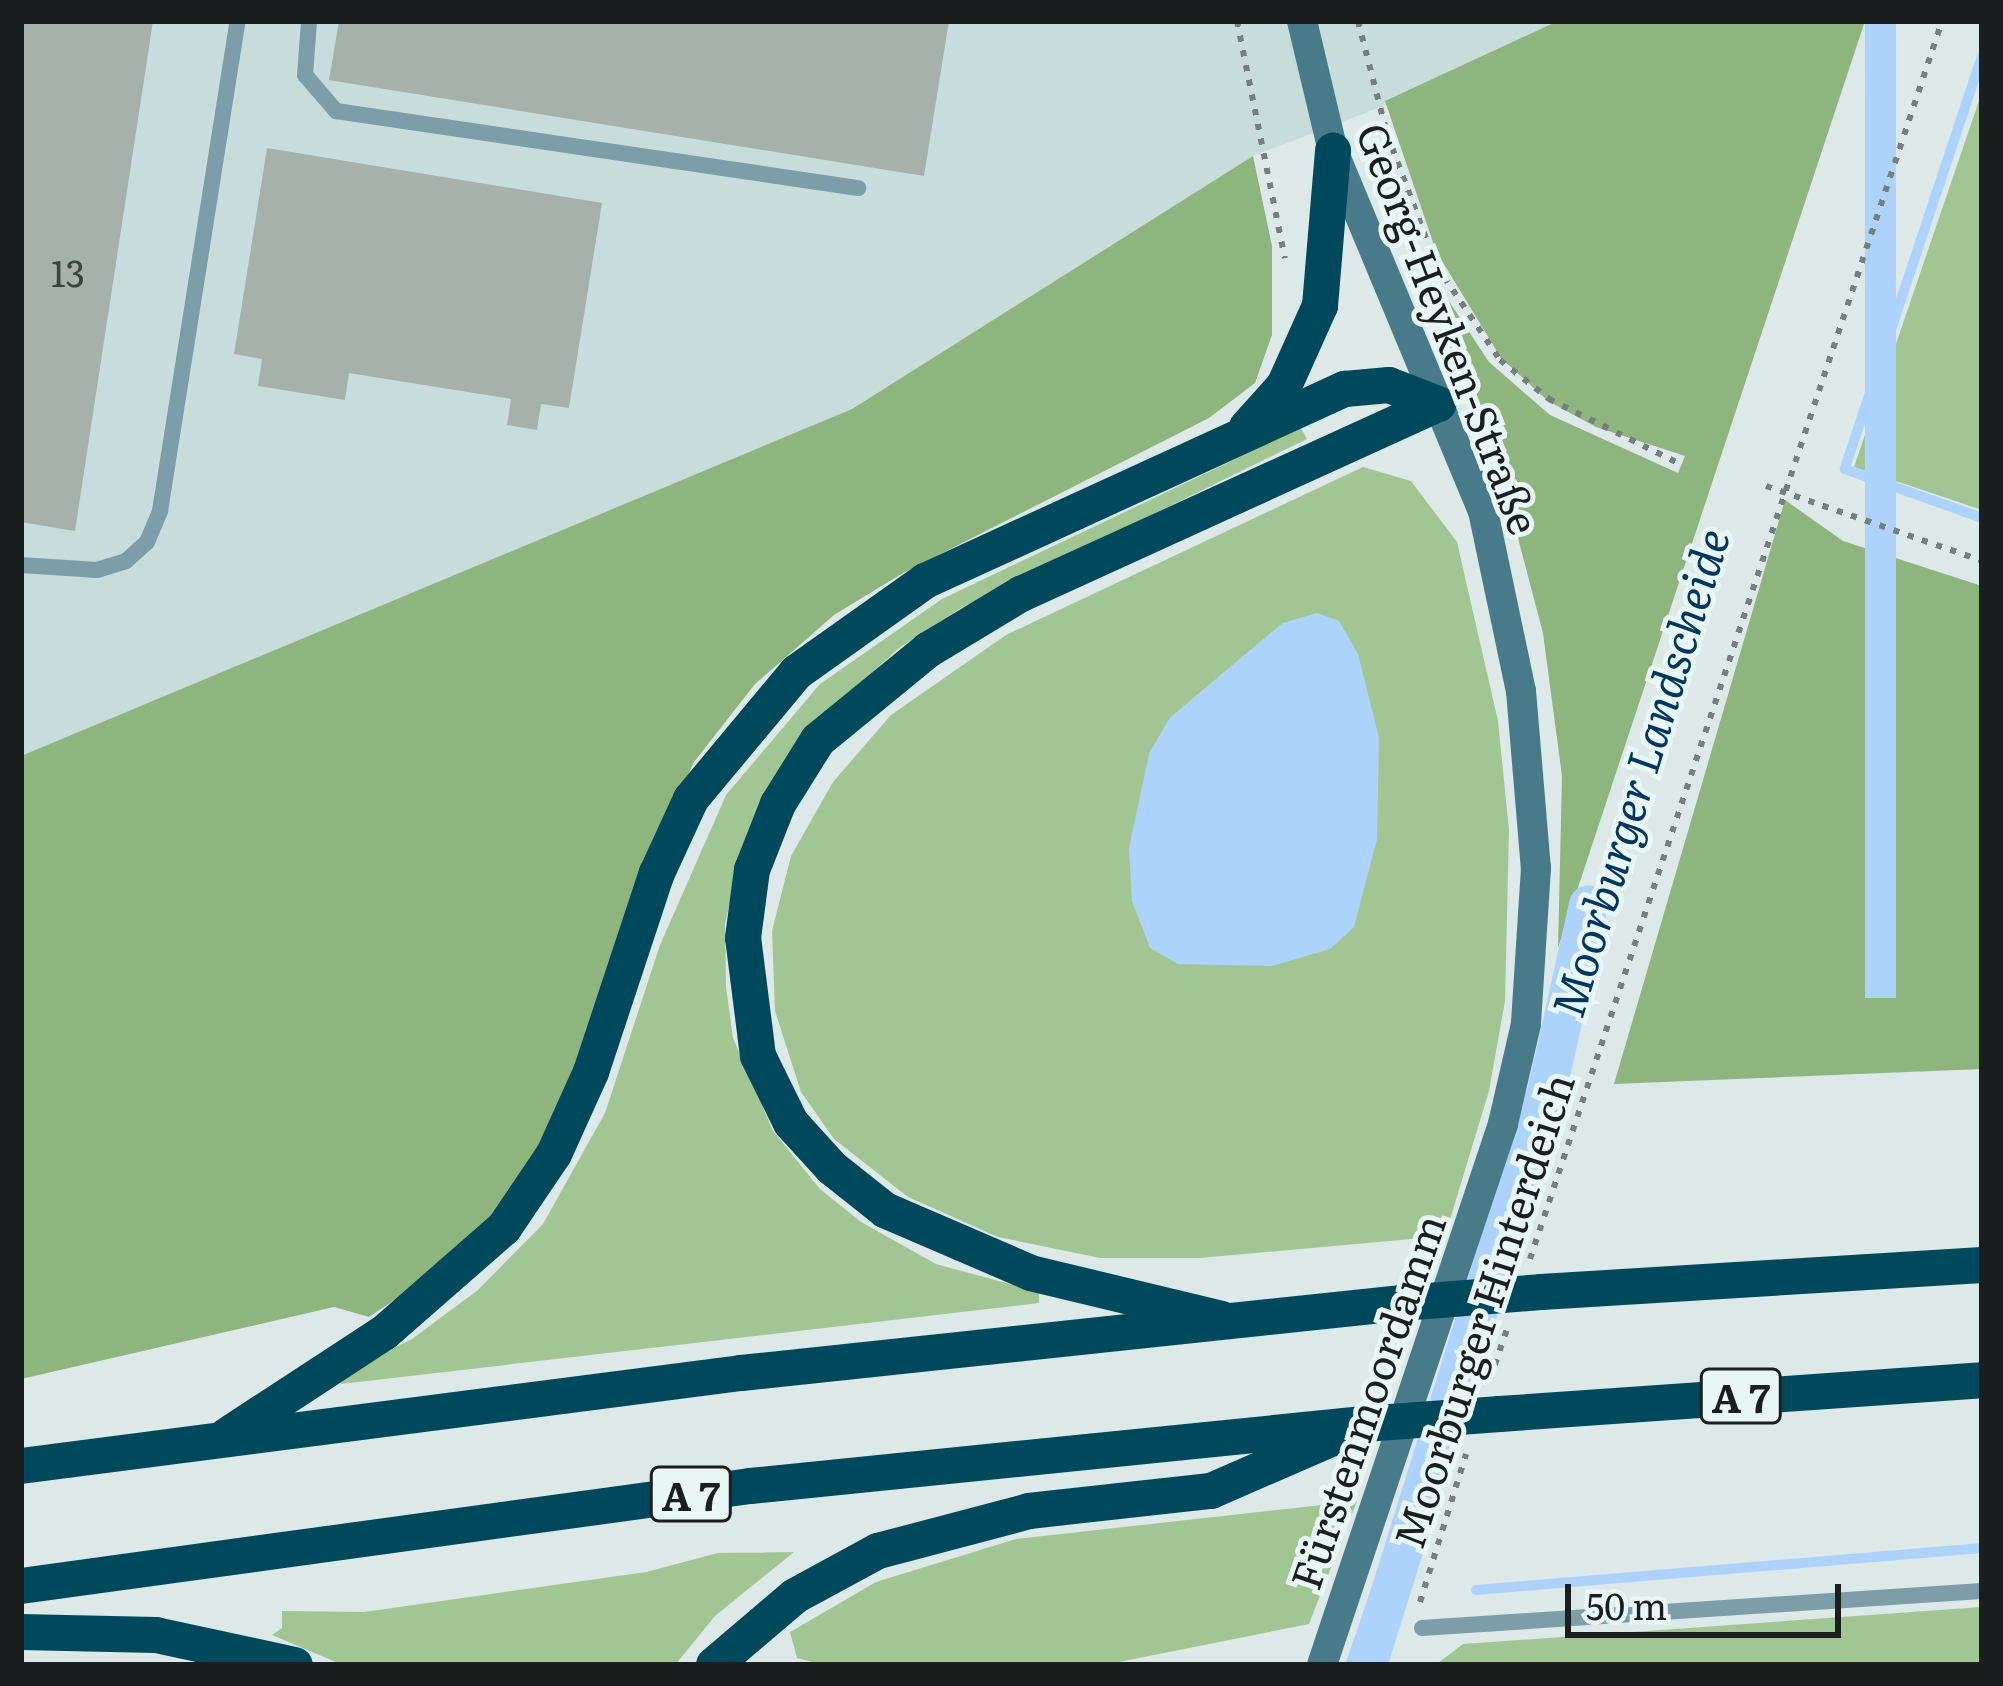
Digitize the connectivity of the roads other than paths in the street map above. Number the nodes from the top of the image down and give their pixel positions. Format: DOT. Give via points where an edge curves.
graph roads {
  1 [pos="238,21"];
  2 [pos="309,21"];
  3 [pos="1302,21"];
  4 [pos="1334,151"];
  5 [pos="857,188"];
  6 [pos="1438,404"];
  7 [pos="1241,435"];
  8 [pos="21,565"];
  9 [pos="1490,1164"];
  10 [pos="1982,1265"];
  11 [pos="1222,1319"];
  12 [pos="1982,1380"];
  13 [pos="1364,1424"];
  14 [pos="226,1436"];
  15 [pos="21,1466"];
  16 [pos="21,1586"];
  17 [pos="1982,1591"];
  18 [pos="1422,1628"];
  19 [pos="21,1632"];
  20 [pos="295,1665"];
  21 [pos="715,1665"];
  22 [pos="1322,1665"];
  1 -- 8 [label="lane" via="160,511 127,561 97,570"];
  2 -- 5 [label="lane" via="305,75 335,111"];
  3 -- 4 [label="main road, Georg-Heyken-Straße"];
  4 -- 6 [label="main road, Georg-Heyken-Straße"];
  4 -- 7 [label="highway" via="1320,306 1284,386"];
  6 -- 7 [label="highway" via="1361,384"];
  6 -- 9 [label="main road, Georg-Heyken-Straße" via="1483,511 1509,619 1536,868 1526,1024"];
  6 -- 11 [label="highway" via="1022,594 928,650 818,740 778,804 752,870 742,938 758,1056 790,1123 832,1168 885,1210 990,1257"];
  7 -- 14 [label="highway" via="925,581 797,672 691,799 657,873 591,1072 554,1154 504,1228 385,1332"];
  9 -- 22 [label="main road, Fürstenmoordamm"];
  10 -- 11 [label="highway, bridge" via="1532,1286"];
  11 -- 14 [label="highway"];
  12 -- 13 [label="highway, A 7, bridge"];
  13 -- 16 [label="highway, A 7" via="750,1486"];
  13 -- 21 [label="highway" via="1210,1491 1029,1511 878,1551 795,1596"];
  14 -- 15 [label="highway"];
  17 -- 18 [label="lane"];
  19 -- 20 [label="highway" via="156,1635"];
}
